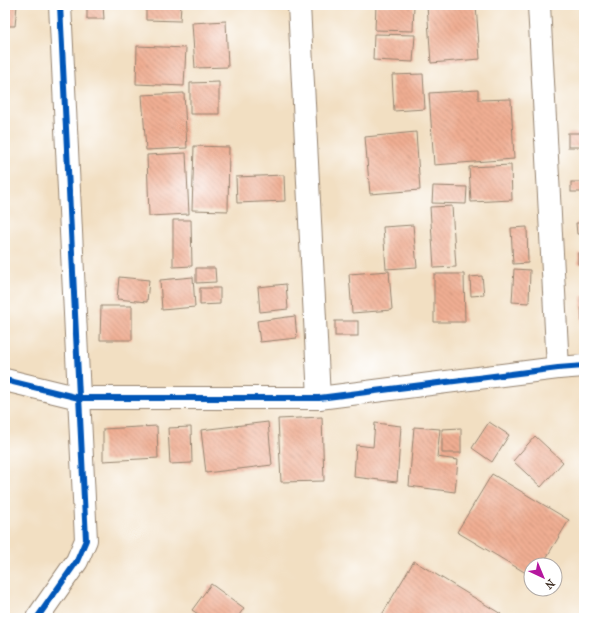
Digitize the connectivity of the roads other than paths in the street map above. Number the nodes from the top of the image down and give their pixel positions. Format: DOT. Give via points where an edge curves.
graph roads {
  1 [pos="60,5"];
  2 [pos="299,5"];
  3 [pos="539,5"];
  4 [pos="584,366"];
  5 [pos="558,368"];
  6 [pos="5,380"];
  7 [pos="79,398"];
  8 [pos="319,398"];
  9 [pos="37,618"];
  1 -- 7 [label="street"];
  2 -- 8 [label="street"];
  3 -- 5 [label="street"];
  4 -- 5 [label="street"];
  5 -- 8 [label="street"];
  6 -- 7 [label="street"];
  7 -- 8 [label="street"];
  7 -- 9 [label="street" via="86,540 77,561"];
}
